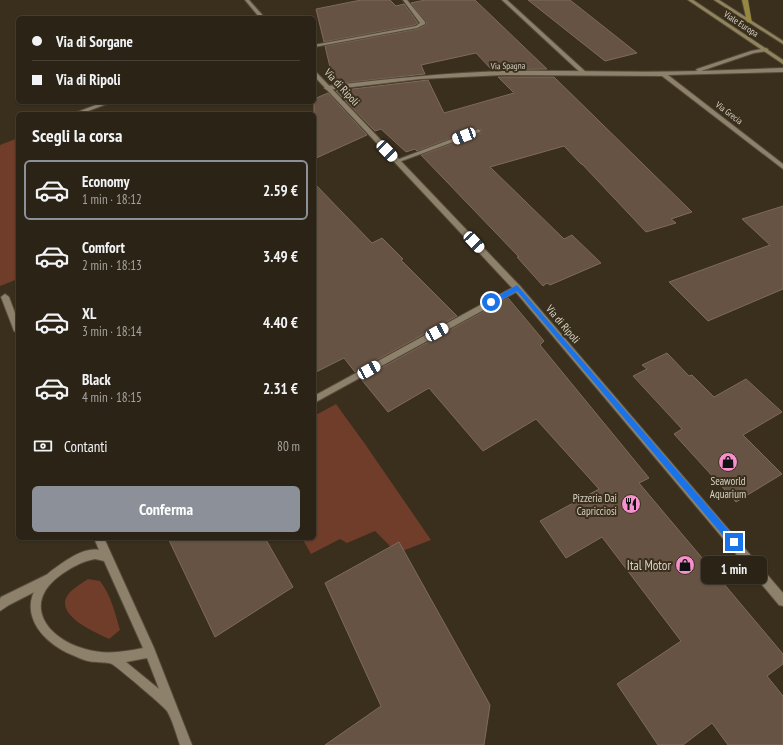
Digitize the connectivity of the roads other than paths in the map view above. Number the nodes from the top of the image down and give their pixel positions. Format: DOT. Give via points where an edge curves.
graph roads {
  1 [pos="248,0"];
  2 [pos="405,0"];
  3 [pos="504,0"];
  4 [pos="690,0"];
  5 [pos="716,0"];
  6 [pos="745,0"];
  7 [pos="261,16"];
  8 [pos="750,22"];
  9 [pos="783,43"];
  10 [pos="316,46"];
  11 [pos="766,50"];
  12 [pos="783,62"];
  13 [pos="783,70"];
  14 [pos="689,73"];
  15 [pos="585,74"];
  16 [pos="663,74"];
  17 [pos="316,75"];
  18 [pos="327,88"];
  19 [pos="103,104"];
  20 [pos="81,112"];
  21 [pos="478,131"];
  22 [pos="397,161"];
  23 [pos="783,167"];
  24 [pos="517,288"];
  25 [pos="5,297"];
  26 [pos="16,326"];
  27 [pos="316,399"];
  28 [pos="100,540"];
  29 [pos="107,557"];
  30 [pos="46,580"];
  31 [pos="783,600"];
  32 [pos="0,606"];
  33 [pos="150,652"];
  34 [pos="113,658"];
  35 [pos="173,708"];
  36 [pos="186,745"];
  1 -- 7 [label="street"];
  2 -- 10 [label="street" via="423,23 417,27"];
  3 -- 15 [label="street"];
  4 -- 11 [label="main road, Viale Europa"];
  5 -- 8 [label="main road, Viale Europa"];
  6 -- 8 [label="highway"];
  8 -- 9 [label="main road, Viale Europa"];
  11 -- 12 [label="main road, Viale Europa"];
  11 -- 14 [label="street, Via Spagna"];
  13 -- 14 [label="street, Via Spagna"];
  14 -- 16 [label="street, Via Spagna"];
  15 -- 16 [label="street, Via Spagna"];
  15 -- 18 [label="street, Via Spagna" via="420,76"];
  16 -- 23 [label="street, Via Grecia"];
  17 -- 18 [label="street, Via di Ripoli"];
  18 -- 22 [label="street, Via di Ripoli"];
  19 -- 20 [label="street"];
  21 -- 22 [label="street"];
  22 -- 24 [label="street, Via di Ripoli"];
  24 -- 27 [label="street"];
  24 -- 31 [label="street, Via di Ripoli"];
  25 -- 26 [label="street"];
  28 -- 29 [label="street"];
  29 -- 30 [label="street" via="96,554 84,557"];
  29 -- 33 [label="street"];
  30 -- 32 [label="street"];
  30 -- 34 [label="street" via="39,591 35,608 40,622 51,637 63,647 82,654"];
  33 -- 34 [label="street"];
  33 -- 35 [label="street"];
  34 -- 35 [label="street"];
  35 -- 36 [label="street"];
}
